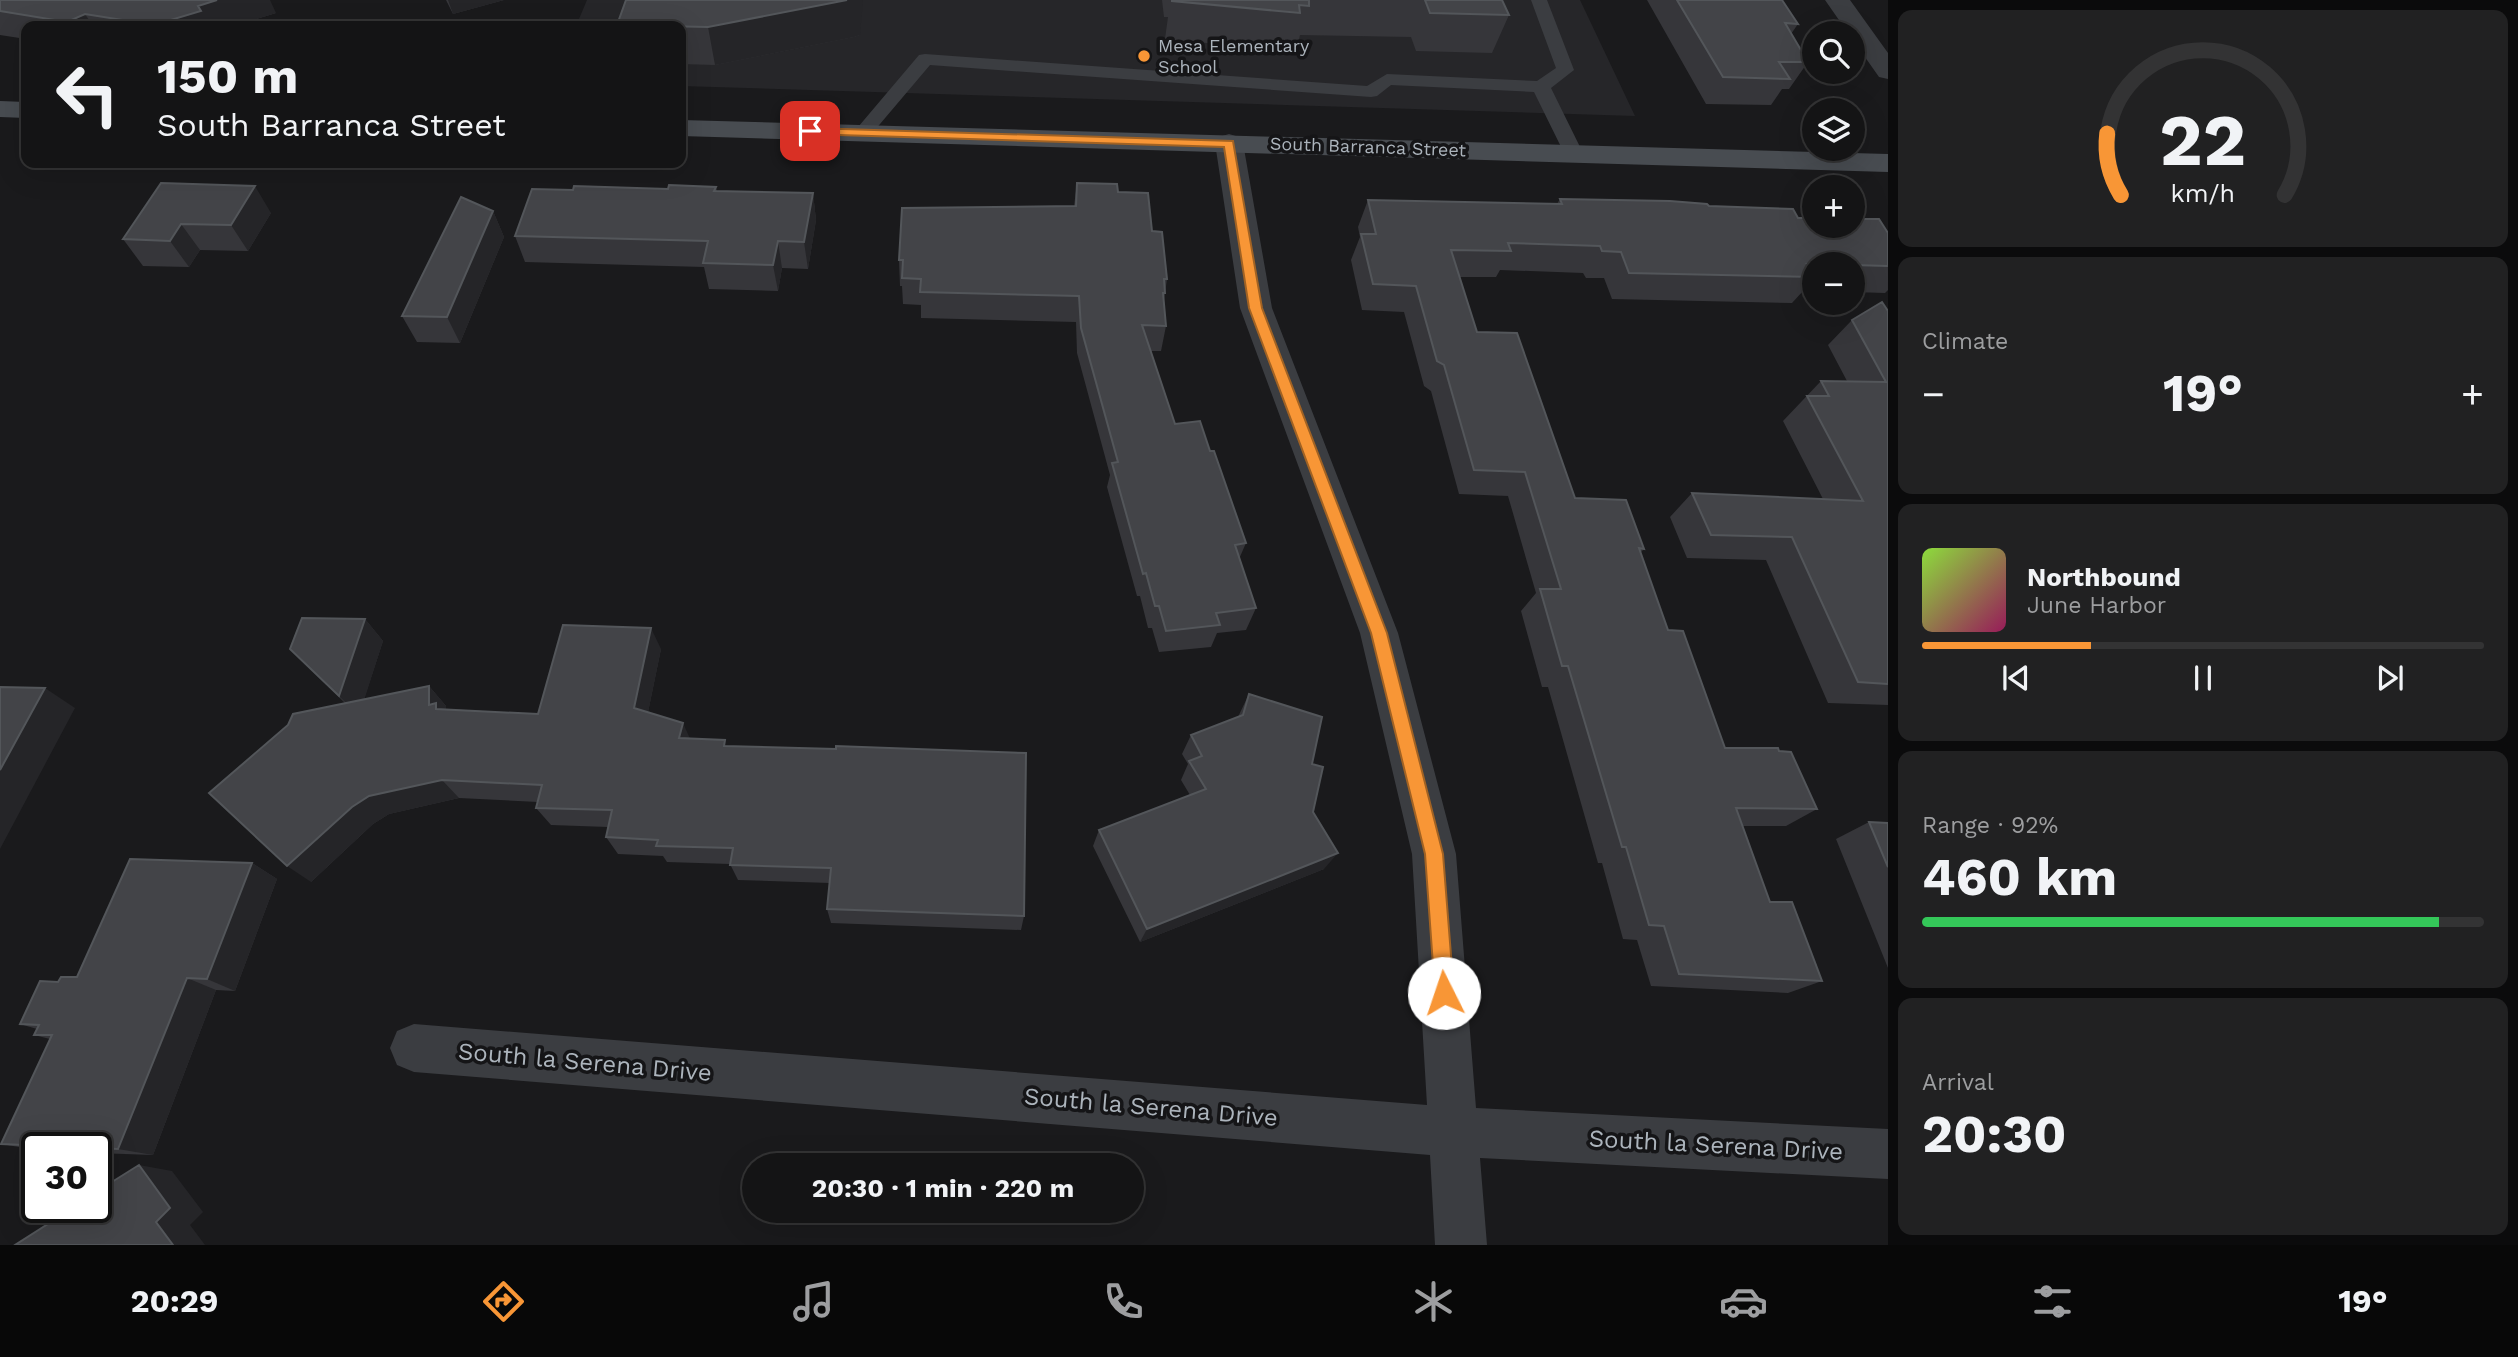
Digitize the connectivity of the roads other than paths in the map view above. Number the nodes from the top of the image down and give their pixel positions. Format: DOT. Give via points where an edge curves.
graph roads {
  1 [pos="1539,0"];
  2 [pos="1837,0"];
  3 [pos="1888,71"];
  4 [pos="1541,87"];
  5 [pos="0,109"];
  6 [pos="21,110"];
  7 [pos="686,128"];
  8 [pos="862,133"];
  9 [pos="1229,143"];
  10 [pos="1573,153"];
  11 [pos="1888,163"];
  12 [pos="414,1048"];
  13 [pos="1455,1132"];
  14 [pos="1888,1154"];
  15 [pos="1461,1245"];
  1 -- 4 [label="lane" via="1565,70"];
  2 -- 3 [label="street"];
  4 -- 8 [label="lane" via="1387,79 1371,92 925,59"];
  4 -- 10 [label="lane"];
  5 -- 6 [label="main road"];
  7 -- 8 [label="main road, South Barranca Street"];
  8 -- 9 [label="main road, South Barranca Street"];
  9 -- 10 [label="main road, South Barranca Street"];
  9 -- 13 [label="street" via="1256,308 1379,633 1434,854"];
  10 -- 11 [label="main road, South Barranca Street"];
  12 -- 13 [label="street, South la Serena Drive"];
  13 -- 14 [label="street, South la Serena Drive"];
  13 -- 15 [label="street"];
}
